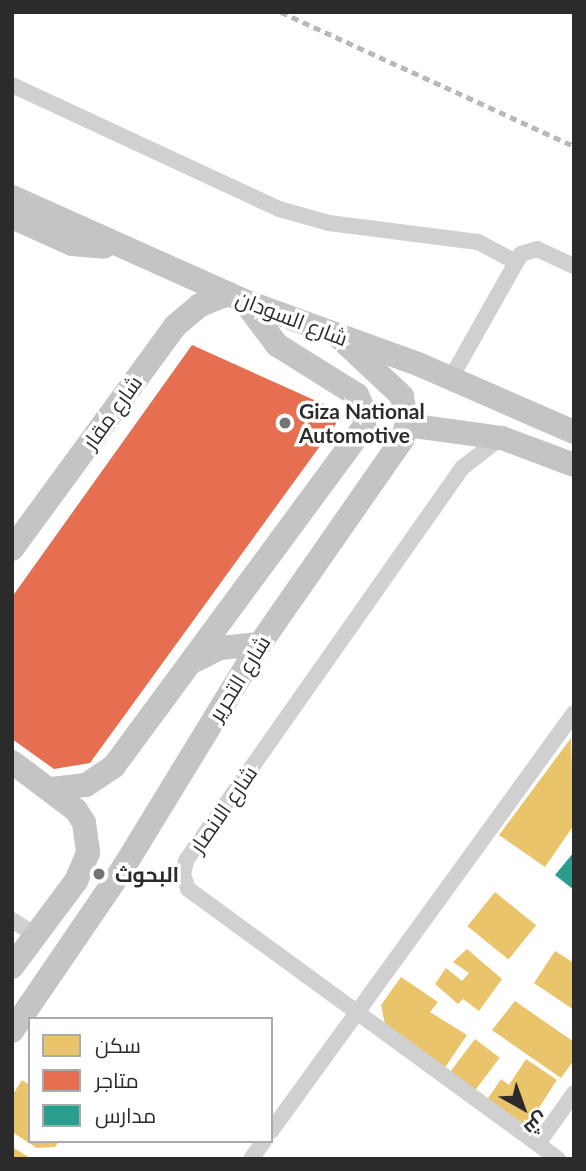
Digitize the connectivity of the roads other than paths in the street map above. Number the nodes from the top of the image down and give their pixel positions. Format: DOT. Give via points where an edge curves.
graph roads {
  1 [pos="12,85"];
  2 [pos="12,197"];
  3 [pos="12,218"];
  4 [pos="115,245"];
  5 [pos="516,262"];
  6 [pos="574,266"];
  7 [pos="236,297"];
  8 [pos="339,337"];
  9 [pos="451,378"];
  10 [pos="350,388"];
  11 [pos="407,425"];
  12 [pos="574,432"];
  13 [pos="502,438"];
  14 [pos="574,465"];
  15 [pos="12,549"];
  16 [pos="260,644"];
  17 [pos="192,662"];
  18 [pos="574,713"];
  19 [pos="12,762"];
  20 [pos="52,789"];
  21 [pos="122,870"];
  22 [pos="76,881"];
  23 [pos="12,920"];
  24 [pos="35,935"];
  25 [pos="12,967"];
  26 [pos="357,1012"];
  27 [pos="12,1031"];
  28 [pos="574,1093"];
  29 [pos="273,1128"];
  30 [pos="263,1143"];
  31 [pos="538,1144"];
  32 [pos="251,1159"];
  33 [pos="558,1159"];
  1 -- 5 [label="street" via="279,209 329,223 478,243"];
  2 -- 4 [label="main road, شارع السودان"];
  3 -- 4 [label="main road" via="72,244"];
  4 -- 7 [label="main road, شارع السودان"];
  5 -- 6 [label="street" via="528,250 537,250"];
  5 -- 9 [label="street"];
  7 -- 8 [label="main road, شارع السودان"];
  7 -- 10 [label="main road" via="277,345"];
  7 -- 15 [label="main road, شارع مقار" via="200,305 175,326"];
  8 -- 9 [label="main road, شارع السودان"];
  8 -- 10 [label="main road, شارع التحرير" via="341,364"];
  8 -- 11 [label="main road" via="393,384 402,396"];
  9 -- 12 [label="main road, شارع السودان"];
  10 -- 17 [label="main road, شارع التحرير" via="364,410 360,435"];
  11 -- 13 [label="main road"];
  11 -- 16 [label="main road, شارع التحرير" via="394,451"];
  13 -- 14 [label="main road"];
  13 -- 26 [label="street, شارع الانصار" via="462,468 184,868 188,889"];
  16 -- 17 [label="main road" via="220,648"];
  16 -- 21 [label="main road, شارع التحرير"];
  17 -- 20 [label="main road, شارع التحرير" via="106,774 86,785"];
  18 -- 26 [label="street"];
  19 -- 20 [label="main road"];
  20 -- 22 [label="main road" via="76,810 88,838 88,853"];
  21 -- 22 [label="main road" via="122,863 111,856"];
  21 -- 27 [label="main road, شارع التحرير"];
  22 -- 24 [label="main road"];
  23 -- 24 [label="street"];
  24 -- 25 [label="main road"];
  26 -- 29 [label="street"];
  26 -- 31 [label="street, شارع الانصار"];
  28 -- 31 [label="street"];
  30 -- 32 [label="street"];
  31 -- 33 [label="street, شارع الانصار"];
}
